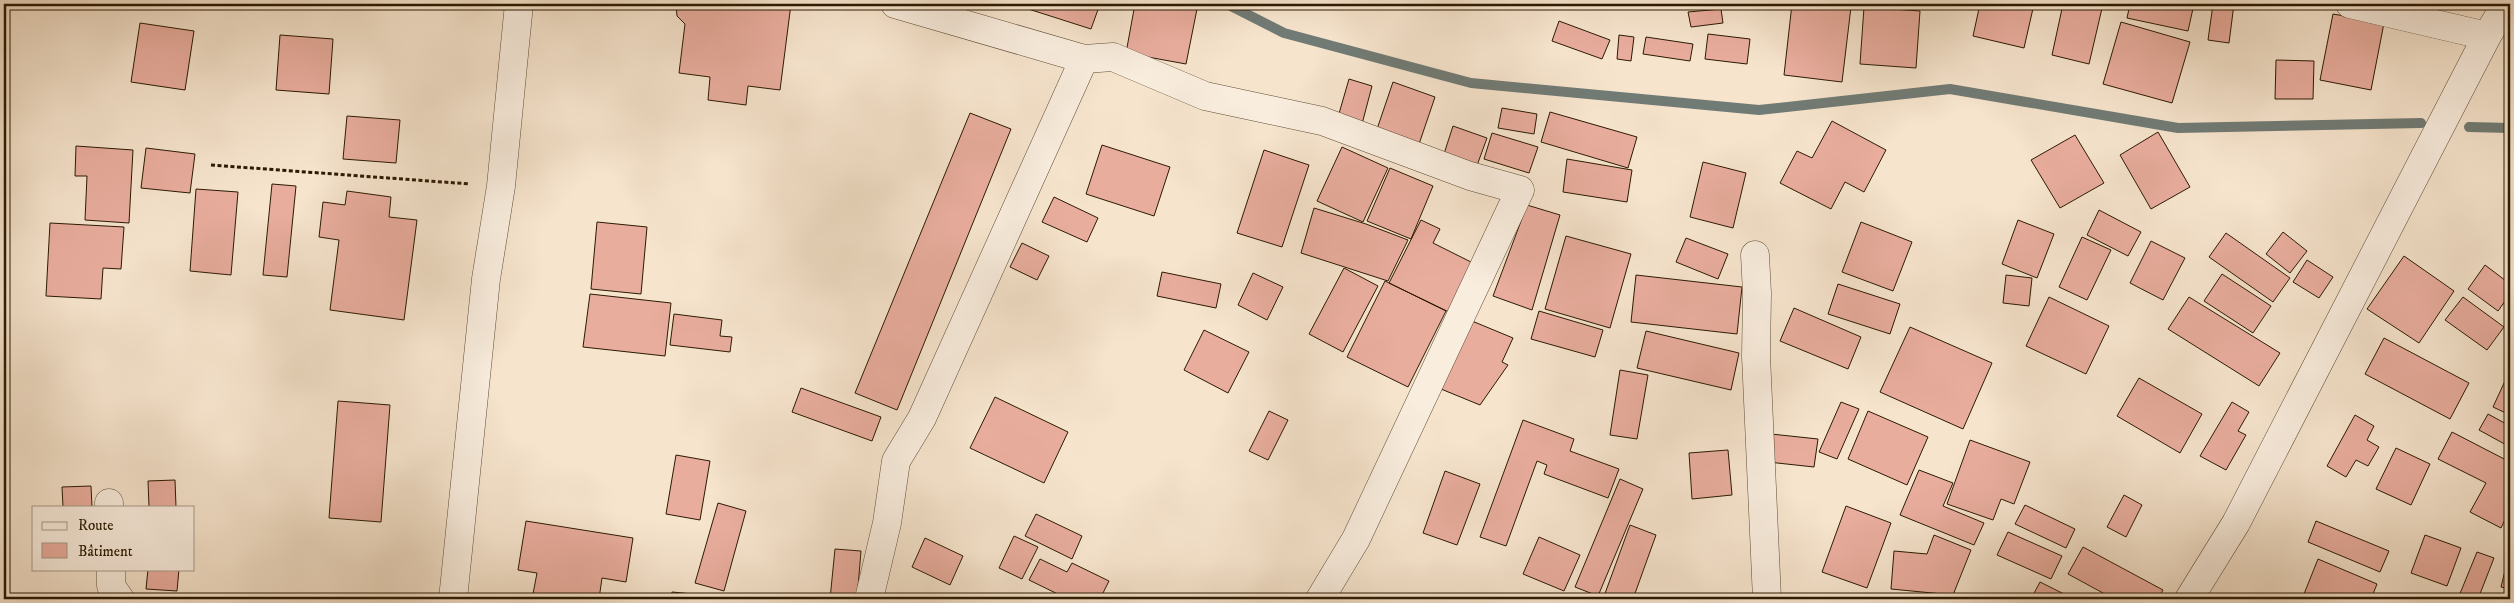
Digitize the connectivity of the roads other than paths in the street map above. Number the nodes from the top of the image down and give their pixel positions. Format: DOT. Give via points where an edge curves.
graph roads {
  1 [pos="520,4"];
  2 [pos="895,4"];
  3 [pos="2350,4"];
  4 [pos="2506,4"];
  5 [pos="2487,36"];
  6 [pos="1084,59"];
  7 [pos="1755,255"];
  8 [pos="111,570"];
  9 [pos="120,599"];
  10 [pos="453,599"];
  11 [pos="869,599"];
  12 [pos="1320,599"];
  13 [pos="1767,599"];
  14 [pos="2189,599"];
  1 -- 10 [label="street" via="501,186 486,279"];
  2 -- 6 [label="street"];
  3 -- 5 [label="street"];
  4 -- 5 [label="street"];
  5 -- 14 [label="street" via="2236,523"];
  6 -- 11 [label="street" via="922,418 896,461 887,522"];
  6 -- 12 [label="street" via="1114,57 1205,96 1322,121 1470,176 1520,190 1356,539"];
  7 -- 13 [label="street" via="1756,356"];
  8 -- 9 [label="street" via="111,586"];
}
